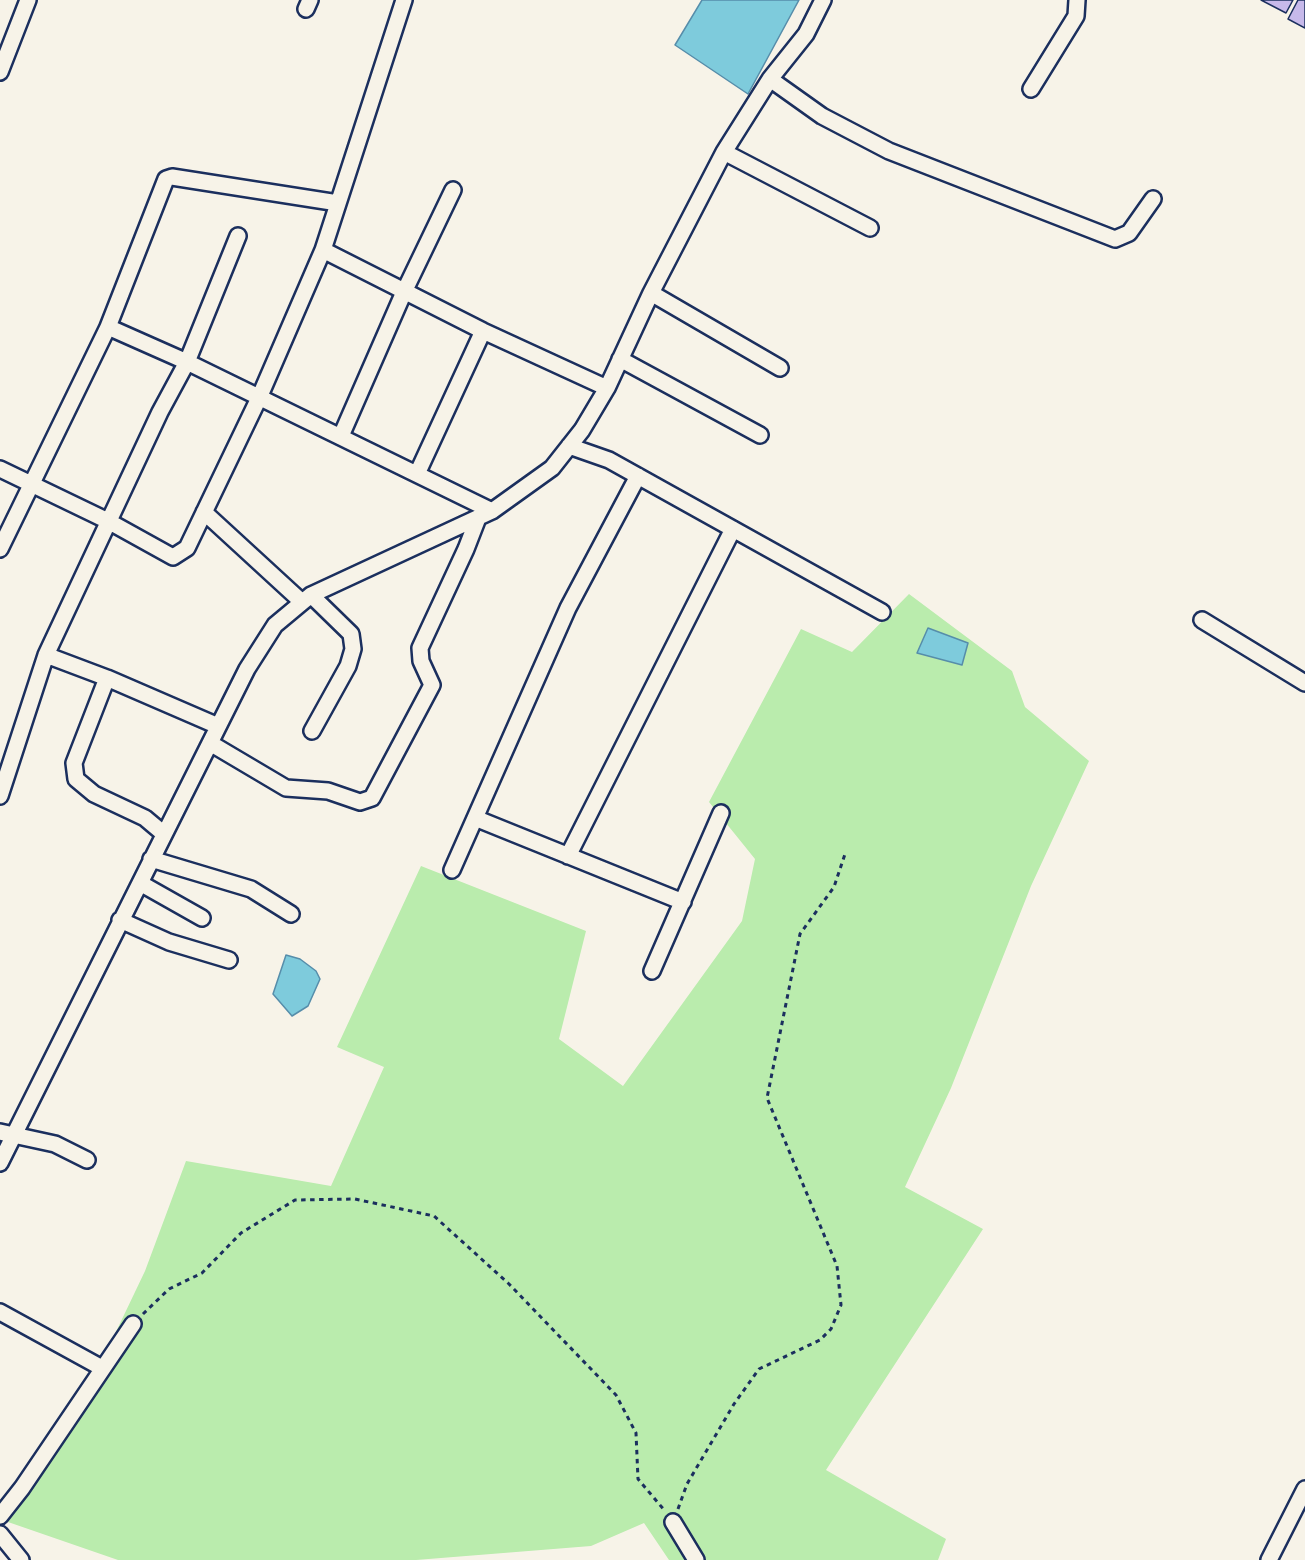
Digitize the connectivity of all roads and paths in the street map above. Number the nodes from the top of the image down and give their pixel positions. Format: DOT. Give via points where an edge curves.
graph roads {
  1 [pos="28,0"];
  2 [pos="404,0"];
  3 [pos="823,0"];
  4 [pos="1077,0"];
  5 [pos="0,72"];
  6 [pos="770,79"];
  7 [pos="1031,89"];
  8 [pos="724,152"];
  9 [pos="453,190"];
  10 [pos="1153,199"];
  11 [pos="338,203"];
  12 [pos="870,228"];
  13 [pos="238,236"];
  14 [pos="323,250"];
  15 [pos="404,292"];
  16 [pos="651,293"];
  17 [pos="108,327"];
  18 [pos="483,331"];
  19 [pos="620,359"];
  20 [pos="188,362"];
  21 [pos="780,368"];
  22 [pos="607,388"];
  23 [pos="259,398"];
  24 [pos="760,435"];
  25 [pos="341,436"];
  26 [pos="569,446"];
  27 [pos="0,469"];
  28 [pos="417,474"];
  29 [pos="638,476"];
  30 [pos="33,484"];
  31 [pos="204,512"];
  32 [pos="492,512"];
  33 [pos="478,518"];
  34 [pos="108,521"];
  35 [pos="733,529"];
  36 [pos="0,549"];
  37 [pos="307,598"];
  38 [pos="882,612"];
  39 [pos="1202,620"];
  40 [pos="46,655"];
  41 [pos="107,678"];
  42 [pos="1305,683"];
  43 [pos="218,726"];
  44 [pos="312,731"];
  45 [pos="210,743"];
  46 [pos="0,796"];
  47 [pos="721,813"];
  48 [pos="475,818"];
  49 [pos="164,834"];
  50 [pos="846,851"];
  51 [pos="568,856"];
  52 [pos="151,859"];
  53 [pos="452,870"];
  54 [pos="140,883"];
  55 [pos="682,902"];
  56 [pos="291,914"];
  57 [pos="202,918"];
  58 [pos="120,920"];
  59 [pos="229,960"];
  60 [pos="652,971"];
  61 [pos="8,1132"];
  62 [pos="87,1160"];
  63 [pos="0,1163"];
  64 [pos="0,1312"];
  65 [pos="133,1324"];
  66 [pos="102,1368"];
  67 [pos="1305,1489"];
  68 [pos="0,1516"];
  69 [pos="673,1522"];
  70 [pos="0,1534"];
  71 [pos="21,1560"];
  72 [pos="696,1560"];
  73 [pos="1269,1560"];
  1 -- 5 [label="street"];
  2 -- 11 [label="street"];
  3 -- 6 [label="street" via="806,34"];
  4 -- 7 [label="street" via="1076,16"];
  6 -- 8 [label="street"];
  6 -- 10 [label="street" via="822,116 889,151 1115,239 1130,233"];
  8 -- 12 [label="street"];
  8 -- 16 [label="street"];
  9 -- 15 [label="street"];
  11 -- 14 [label="street"];
  11 -- 17 [label="street" via="166,178"];
  13 -- 20 [label="street"];
  14 -- 15 [label="street"];
  14 -- 23 [label="street"];
  15 -- 18 [label="street"];
  15 -- 25 [label="street"];
  16 -- 19 [label="street"];
  16 -- 21 [label="street"];
  17 -- 20 [label="street"];
  17 -- 30 [label="street"];
  18 -- 22 [label="street"];
  18 -- 28 [label="street"];
  19 -- 22 [label="street"];
  19 -- 24 [label="street"];
  20 -- 23 [label="street"];
  20 -- 34 [label="street"];
  22 -- 26 [label="street"];
  23 -- 25 [label="street"];
  23 -- 31 [label="street"];
  25 -- 28 [label="street"];
  26 -- 29 [label="street" via="609,460"];
  26 -- 32 [label="street" via="552,468"];
  27 -- 30 [label="street"];
  28 -- 32 [label="street"];
  29 -- 35 [label="street"];
  29 -- 48 [label="street" via="568,608"];
  30 -- 34 [label="street"];
  30 -- 36 [label="street"];
  31 -- 34 [label="street" via="187,548 173,557"];
  31 -- 37 [label="street"];
  32 -- 33 [label="street"];
  33 -- 37 [label="street"];
  33 -- 45 [label="street" via="420,648 421,661 432,685 372,798 360,802 328,791 286,788"];
  34 -- 40 [label="street"];
  35 -- 38 [label="street"];
  35 -- 51 [label="street"];
  37 -- 43 [label="street" via="274,625"];
  37 -- 44 [label="street" via="351,634 353,649 348,666"];
  39 -- 42 [label="street"];
  40 -- 41 [label="street"];
  40 -- 46 [label="street"];
  41 -- 43 [label="street"];
  41 -- 49 [label="street" via="74,763 76,779 94,794 145,818"];
  43 -- 45 [label="street"];
  45 -- 49 [label="street"];
  47 -- 55 [label="street"];
  48 -- 51 [label="street"];
  48 -- 53 [label="street"];
  49 -- 52 [label="street"];
  50 -- 69 [label="path" via="834,887 800,934 767,1098 837,1266 841,1305 831,1329 820,1341 759,1369 687,1484"];
  51 -- 55 [label="street"];
  52 -- 54 [label="street"];
  52 -- 56 [label="street" via="251,889"];
  54 -- 57 [label="street"];
  54 -- 58 [label="street"];
  55 -- 60 [label="street"];
  58 -- 59 [label="street" via="169,942"];
  58 -- 61 [label="street"];
  61 -- 62 [label="street" via="55,1144"];
  61 -- 63 [label="street"];
  64 -- 66 [label="street"];
  65 -- 66 [label="street"];
  65 -- 69 [label="path" via="169,1289 202,1273 241,1233 295,1200 355,1199 434,1216 509,1284 616,1395 636,1433 638,1479"];
  66 -- 68 [label="street"];
  67 -- 73 [label="street"];
  69 -- 72 [label="street"];
  70 -- 71 [label="street"];
}
